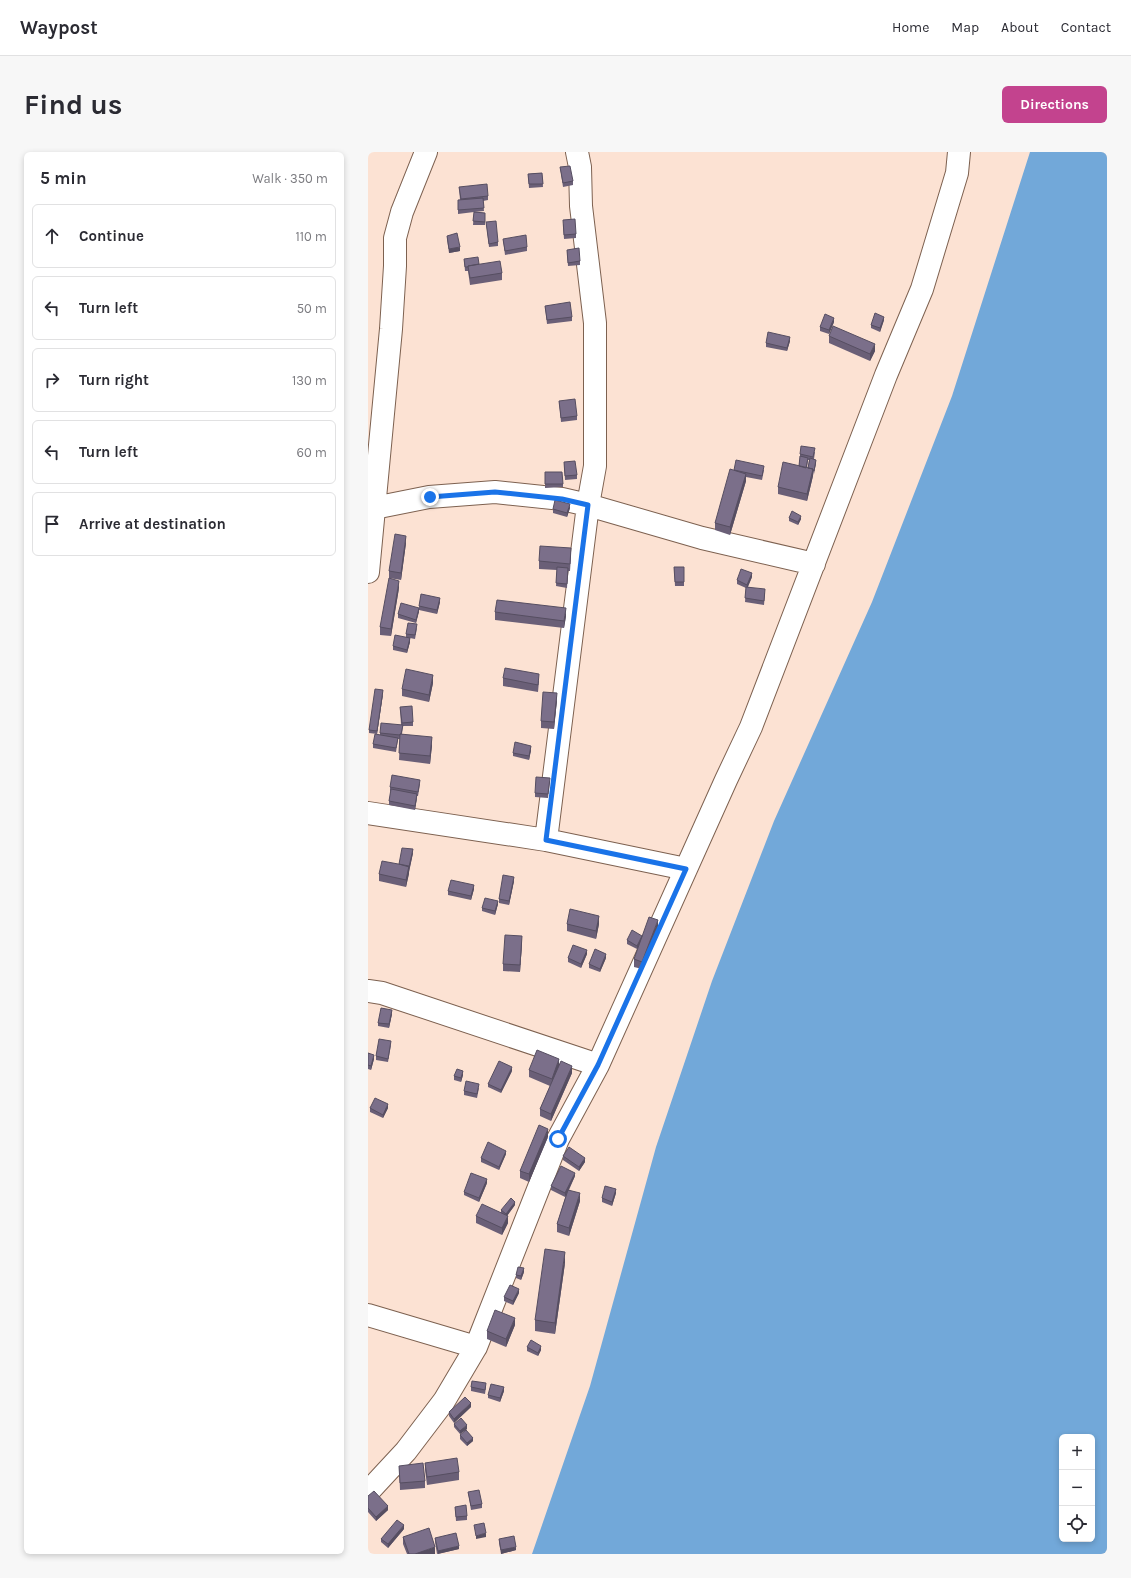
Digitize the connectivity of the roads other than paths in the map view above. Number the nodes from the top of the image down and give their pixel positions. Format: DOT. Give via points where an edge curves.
graph roads {
  1 [pos="426,152"];
  2 [pos="577,152"];
  3 [pos="959,152"];
  4 [pos="588,505"];
  5 [pos="374,508"];
  6 [pos="814,564"];
  7 [pos="368,572"];
  8 [pos="368,813"];
  9 [pos="546,840"];
  10 [pos="686,869"];
  11 [pos="368,991"];
  12 [pos="598,1065"];
  13 [pos="368,1315"];
  14 [pos="476,1347"];
  15 [pos="368,1492"];
  1 -- 5 [label="street" via="402,212 395,238 391,329"];
  2 -- 4 [label="street" via="595,322 595,466"];
  3 -- 6 [label="street" via="957,173 922,289 886,375"];
  4 -- 5 [label="street" via="562,499 495,492 430,497"];
  4 -- 6 [label="street" via="702,538"];
  4 -- 9 [label="street"];
  5 -- 7 [label="street"];
  6 -- 10 [label="street" via="751,727"];
  8 -- 9 [label="street"];
  9 -- 10 [label="street"];
  10 -- 12 [label="street"];
  11 -- 12 [label="street" via="382,993"];
  12 -- 14 [label="street" via="558,1139"];
  13 -- 14 [label="street"];
  14 -- 15 [label="street" via="444,1401 406,1451"];
}
